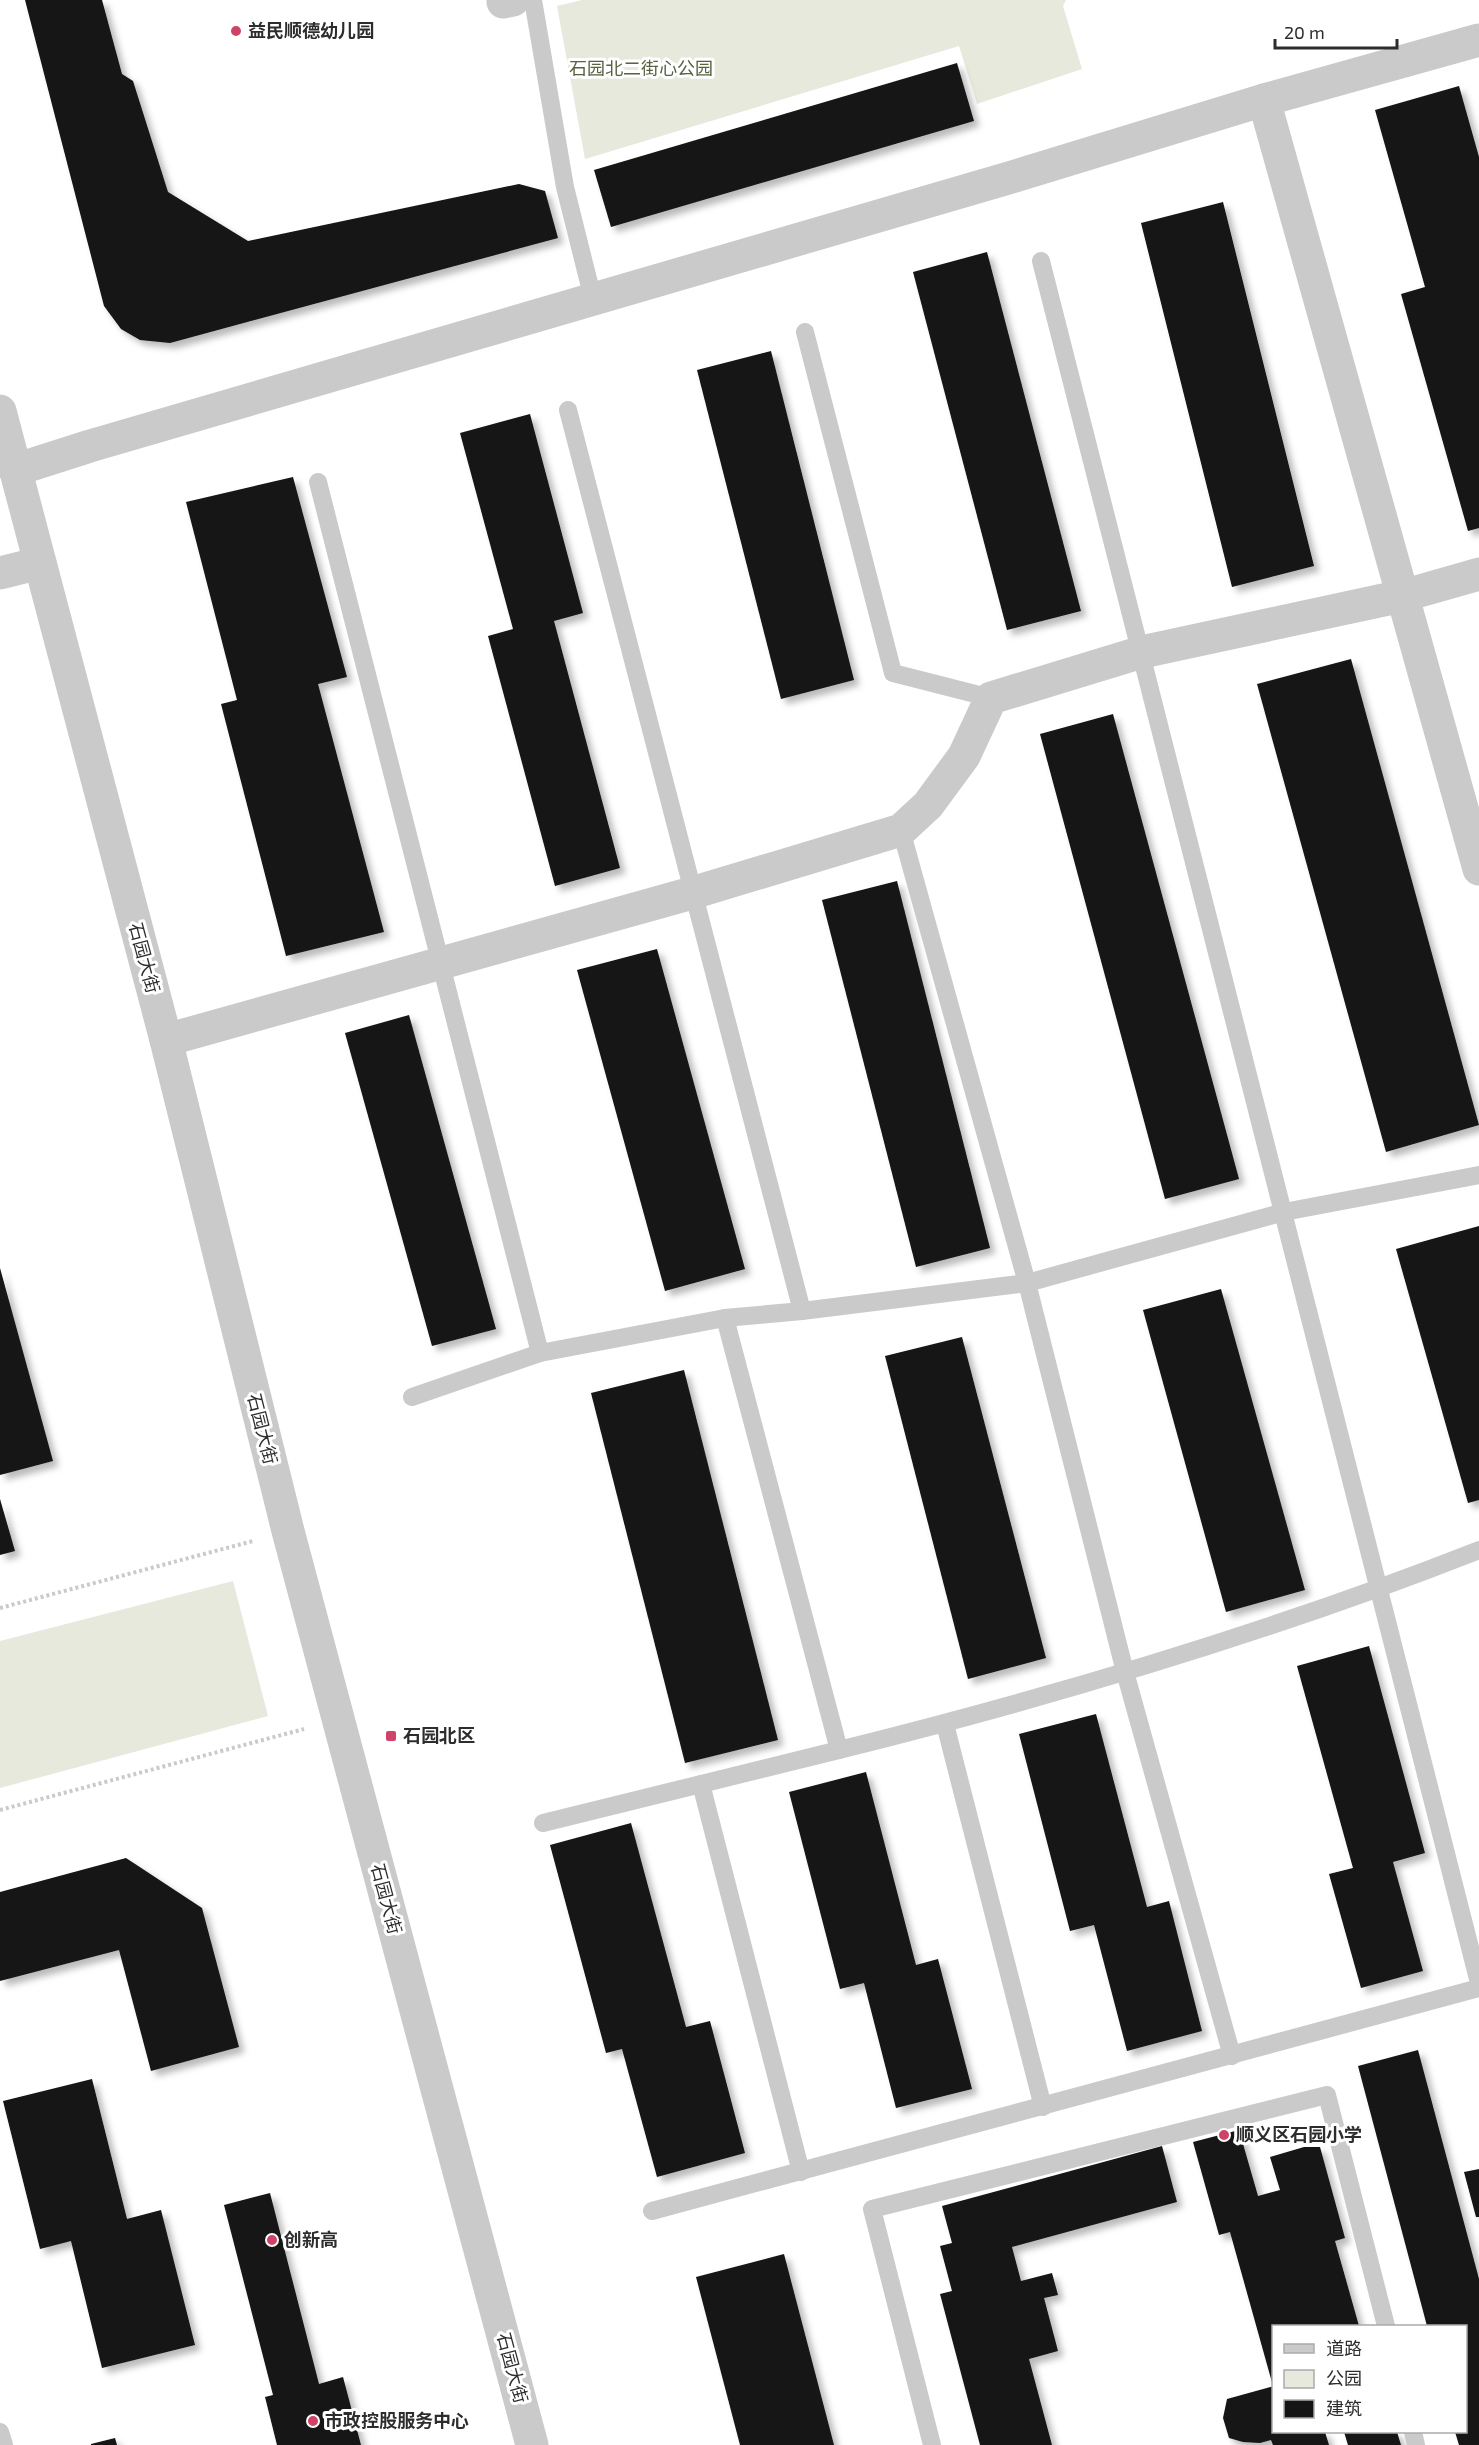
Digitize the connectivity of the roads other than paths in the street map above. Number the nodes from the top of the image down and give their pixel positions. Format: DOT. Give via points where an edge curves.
graph roads {
  1 [pos="503,0"];
  2 [pos="513,0"];
  3 [pos="533,0"];
  4 [pos="1479,40"];
  5 [pos="1264,100"];
  6 [pos="1041,261"];
  7 [pos="593,299"];
  8 [pos="805,332"];
  9 [pos="568,410"];
  10 [pos="0,411"];
  11 [pos="15,470"];
  12 [pos="318,482"];
  13 [pos="40,563"];
  14 [pos="0,573"];
  15 [pos="1479,574"];
  16 [pos="1402,596"];
  17 [pos="1142,652"];
  18 [pos="991,698"];
  19 [pos="901,830"];
  20 [pos="1479,869"];
  21 [pos="692,893"];
  22 [pos="440,963"];
  23 [pos="166,1040"];
  24 [pos="1479,1175"];
  25 [pos="1284,1212"];
  26 [pos="1028,1283"];
  27 [pos="802,1311"];
  28 [pos="725,1318"];
  29 [pos="540,1353"];
  30 [pos="412,1397"];
  31 [pos="1479,1550"];
  32 [pos="1380,1589"];
  33 [pos="1125,1672"];
  34 [pos="945,1724"];
  35 [pos="839,1750"];
  36 [pos="701,1784"];
  37 [pos="543,1823"];
  38 [pos="1479,1983"];
  39 [pos="1479,1988"];
  40 [pos="1232,2056"];
  41 [pos="1043,2107"];
  42 [pos="801,2172"];
  43 [pos="652,2211"];
  44 [pos="1386,2325"];
  45 [pos="0,2432"];
  46 [pos="4,2445"];
  47 [pos="532,2445"];
  48 [pos="932,2445"];
  1 -- 2 [label="street"];
  3 -- 7 [label="lane" via="565,188"];
  4 -- 5 [label="street"];
  5 -- 7 [label="street"];
  5 -- 16 [label="street"];
  6 -- 17 [label="lane"];
  7 -- 11 [label="street"];
  8 -- 18 [label="lane" via="893,673"];
  9 -- 21 [label="lane"];
  10 -- 11 [label="street, 石园大街"];
  11 -- 13 [label="street, 石园大街"];
  12 -- 22 [label="lane"];
  13 -- 14 [label="street"];
  13 -- 23 [label="street, 石园大街"];
  15 -- 16 [label="street"];
  16 -- 17 [label="street"];
  16 -- 20 [label="street"];
  17 -- 18 [label="street"];
  17 -- 25 [label="lane"];
  18 -- 19 [label="street" via="963,756 928,805"];
  19 -- 21 [label="street"];
  19 -- 26 [label="lane"];
  21 -- 22 [label="street"];
  21 -- 27 [label="lane"];
  22 -- 23 [label="street"];
  22 -- 29 [label="lane"];
  23 -- 47 [label="street, 石园大街" via="288,1531"];
  24 -- 25 [label="lane"];
  25 -- 26 [label="lane"];
  25 -- 32 [label="lane"];
  26 -- 27 [label="lane"];
  26 -- 33 [label="lane"];
  27 -- 28 [label="lane"];
  28 -- 29 [label="lane"];
  28 -- 35 [label="lane"];
  29 -- 30 [label="lane"];
  31 -- 32 [label="lane"];
  32 -- 33 [label="lane"];
  32 -- 38 [label="lane"];
  33 -- 34 [label="lane"];
  33 -- 40 [label="lane"];
  34 -- 35 [label="lane"];
  34 -- 41 [label="lane"];
  35 -- 36 [label="lane"];
  36 -- 37 [label="lane"];
  36 -- 42 [label="lane"];
  39 -- 40 [label="lane"];
  40 -- 41 [label="lane"];
  41 -- 42 [label="lane"];
  42 -- 43 [label="lane"];
  44 -- 48 [label="lane" via="1327,2095 872,2209"];
  45 -- 46 [label="lane"];
}
